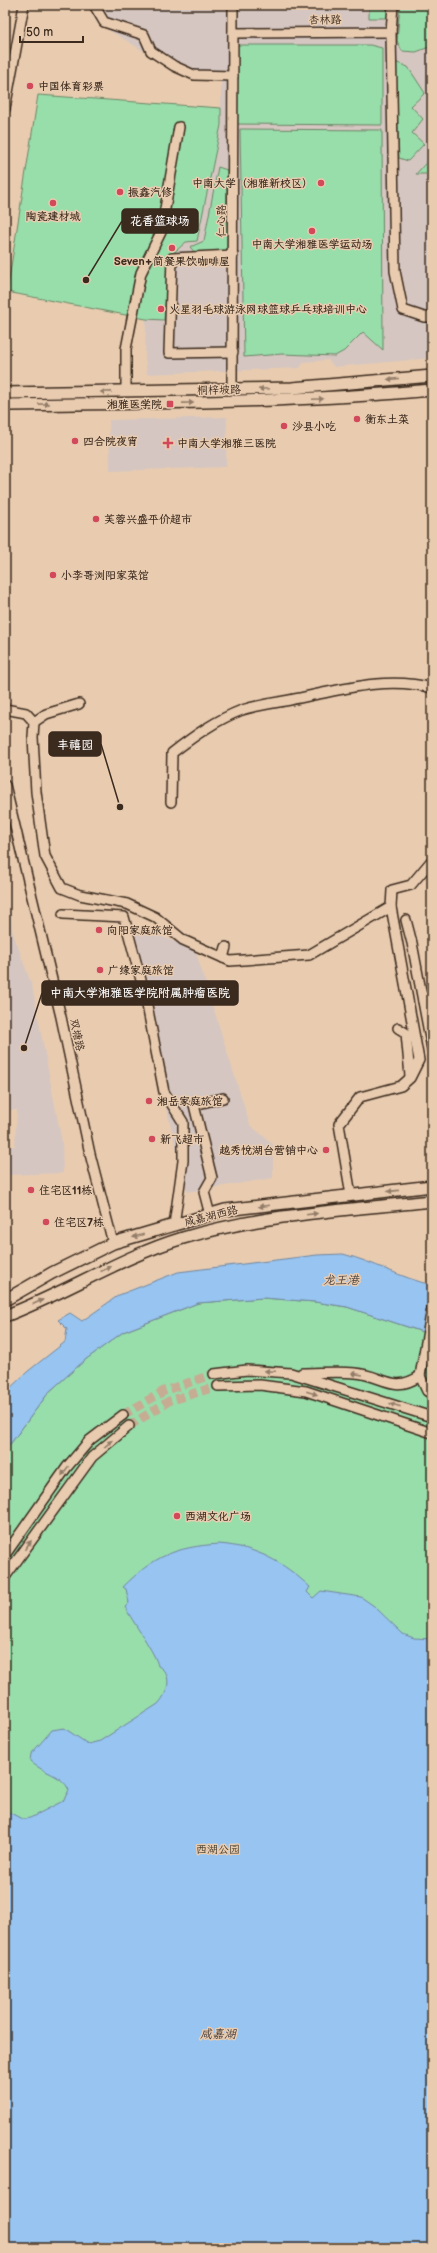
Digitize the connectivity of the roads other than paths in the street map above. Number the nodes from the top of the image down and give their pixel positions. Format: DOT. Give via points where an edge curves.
graph roads {
  1 [pos="24,5"];
  2 [pos="94,5"];
  3 [pos="233,5"];
  4 [pos="393,5"];
  5 [pos="391,32"];
  6 [pos="233,33"];
  7 [pos="233,76"];
  8 [pos="8,82"];
  9 [pos="5,109"];
  10 [pos="178,127"];
  11 [pos="233,255"];
  12 [pos="432,317"];
  13 [pos="233,352"];
  14 [pos="432,376"];
  15 [pos="232,390"];
  16 [pos="432,390"];
  17 [pos="126,391"];
  18 [pos="5,393"];
  19 [pos="5,405"];
  20 [pos="432,688"];
  21 [pos="79,704"];
  22 [pos="5,708"];
  23 [pos="34,722"];
  24 [pos="5,785"];
  25 [pos="171,802"];
  26 [pos="432,860"];
  27 [pos="391,907"];
  28 [pos="63,914"];
  29 [pos="406,920"];
  30 [pos="226,948"];
  31 [pos="223,958"];
  32 [pos="432,993"];
  33 [pos="423,1001"];
  34 [pos="398,1028"];
  35 [pos="432,1049"];
  36 [pos="410,1078"];
  37 [pos="223,1098"];
  38 [pos="432,1186"];
  39 [pos="351,1196"];
  40 [pos="432,1201"];
  41 [pos="210,1215"];
  42 [pos="174,1225"];
  43 [pos="113,1243"];
  44 [pos="5,1300"];
  45 [pos="432,1308"];
  46 [pos="5,1316"];
  47 [pos="291,1373"];
  48 [pos="214,1374"];
  49 [pos="420,1376"];
  50 [pos="218,1386"];
  51 [pos="432,1394"];
  52 [pos="123,1415"];
  53 [pos="432,1417"];
  54 [pos="129,1426"];
  55 [pos="432,1432"];
  56 [pos="5,1555"];
  57 [pos="5,1577"];
  1 -- 8 [label="street"];
  2 -- 7 [label="street" via="104,22 144,34 150,51 174,66 194,75"];
  3 -- 6 [label="street, 仁心路"];
  4 -- 5 [label="street"];
  5 -- 6 [label="street, 杏林路"];
  5 -- 12 [label="street" via="395,271 403,310"];
  6 -- 7 [label="street, 仁心路"];
  7 -- 11 [label="street, 仁心路"];
  8 -- 9 [label="street"];
  10 -- 17 [label="street" via="162,232 141,273 126,349"];
  11 -- 13 [label="street, 仁心路"];
  11 -- 13 [label="street" via="172,258 169,353"];
  13 -- 15 [label="street, 仁心路"];
  14 -- 15 [label="main road, 桐梓坡路, one-way" via="292,388"];
  15 -- 17 [label="main road, 桐梓坡路"];
  19 -- 16 [label="main road, 桐梓坡路, one-way" via="170,404 316,399"];
  17 -- 18 [label="main road, 桐梓坡路, one-way"];
  20 -- 25 [label="street" via="397,683 361,686 243,710 199,732 172,753"];
  21 -- 23 [label="street" via="46,714"];
  22 -- 23 [label="street" via="26,713"];
  23 -- 31 [label="street" via="36,792 45,856 62,888 80,895 127,904 155,917 183,940"];
  24 -- 43 [label="street, 双塘路"];
  26 -- 27 [label="street" via="411,885 392,890"];
  27 -- 31 [label="street" via="309,955 230,960"];
  27 -- 36 [label="street" via="419,1060"];
  28 -- 42 [label="street" via="124,917 145,995 164,1092 183,1122 184,1161"];
  29 -- 33 [label="street"];
  30 -- 31 [label="street"];
  32 -- 33 [label="street"];
  33 -- 35 [label="street"];
  34 -- 36 [label="street" via="406,1033"];
  36 -- 39 [label="street" via="401,1086 360,1097 339,1124"];
  37 -- 41 [label="street" via="194,1105 212,1178 204,1192"];
  38 -- 39 [label="main road, 咸嘉湖西路, one-way"];
  39 -- 41 [label="main road, 咸嘉湖西路, one-way" via="225,1210"];
  46 -- 40 [label="main road, 咸嘉湖西路, one-way" via="98,1272 182,1238 279,1218"];
  41 -- 42 [label="main road, 咸嘉湖西路"];
  42 -- 43 [label="main road, 咸嘉湖西路, one-way"];
  43 -- 44 [label="main road, 咸嘉湖西路"];
  45 -- 49 [label="street"];
  47 -- 48 [label="street, one-way" via="247,1370"];
  49 -- 47 [label="street, one-way" via="408,1384 397,1384 356,1373"];
  53 -- 47 [label="street, one-way"];
  49 -- 51 [label="street" via="427,1391"];
  50 -- 55 [label="street, one-way" via="260,1385 306,1391"];
  52 -- 56 [label="street, one-way" via="90,1440 72,1461"];
  57 -- 54 [label="street, one-way" via="92,1458"];
}
